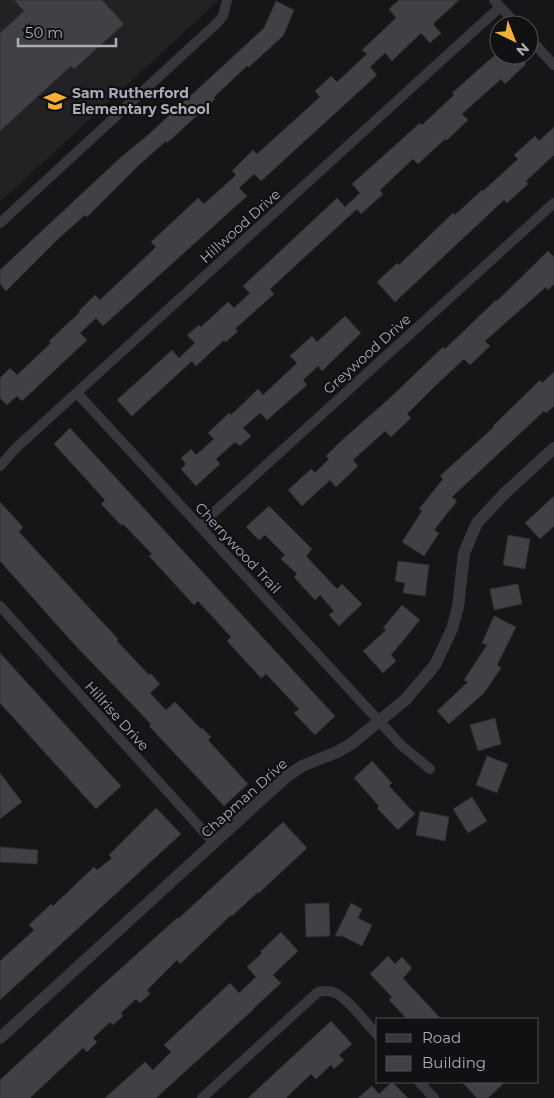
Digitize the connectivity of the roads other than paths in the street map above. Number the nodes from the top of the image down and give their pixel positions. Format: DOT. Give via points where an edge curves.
graph roads {
  1 [pos="227,0"];
  2 [pos="497,3"];
  3 [pos="508,15"];
  4 [pos="539,49"];
  5 [pos="554,65"];
  6 [pos="554,203"];
  7 [pos="0,223"];
  8 [pos="77,393"];
  9 [pos="554,448"];
  10 [pos="0,466"];
  11 [pos="199,526"];
  12 [pos="0,606"];
  13 [pos="379,720"];
  14 [pos="430,769"];
  15 [pos="214,844"];
  16 [pos="376,1034"];
  17 [pos="0,1038"];
  18 [pos="420,1083"];
  19 [pos="202,1098"];
  20 [pos="434,1098"];
  1 -- 7 [label="street" via="216,24"];
  2 -- 3 [label="street"];
  2 -- 8 [label="street, Hillwood Drive"];
  4 -- 5 [label="street"];
  6 -- 11 [label="street, Greywood Drive"];
  8 -- 10 [label="street, Hillwood Drive"];
  8 -- 11 [label="street, Cherrywood Trail"];
  9 -- 13 [label="street, Chapman Drive" via="477,523 464,552 452,630 435,665 405,700"];
  11 -- 13 [label="street, Cherrywood Trail"];
  12 -- 15 [label="street, Hillrise Drive"];
  13 -- 14 [label="street, Cherrywood Trail" via="401,745"];
  13 -- 15 [label="street, Chapman Drive" via="337,752 302,766 286,777"];
  15 -- 17 [label="street, Chapman Drive"];
  16 -- 19 [label="street" via="335,992 318,992"];
  18 -- 20 [label="street"];
}
